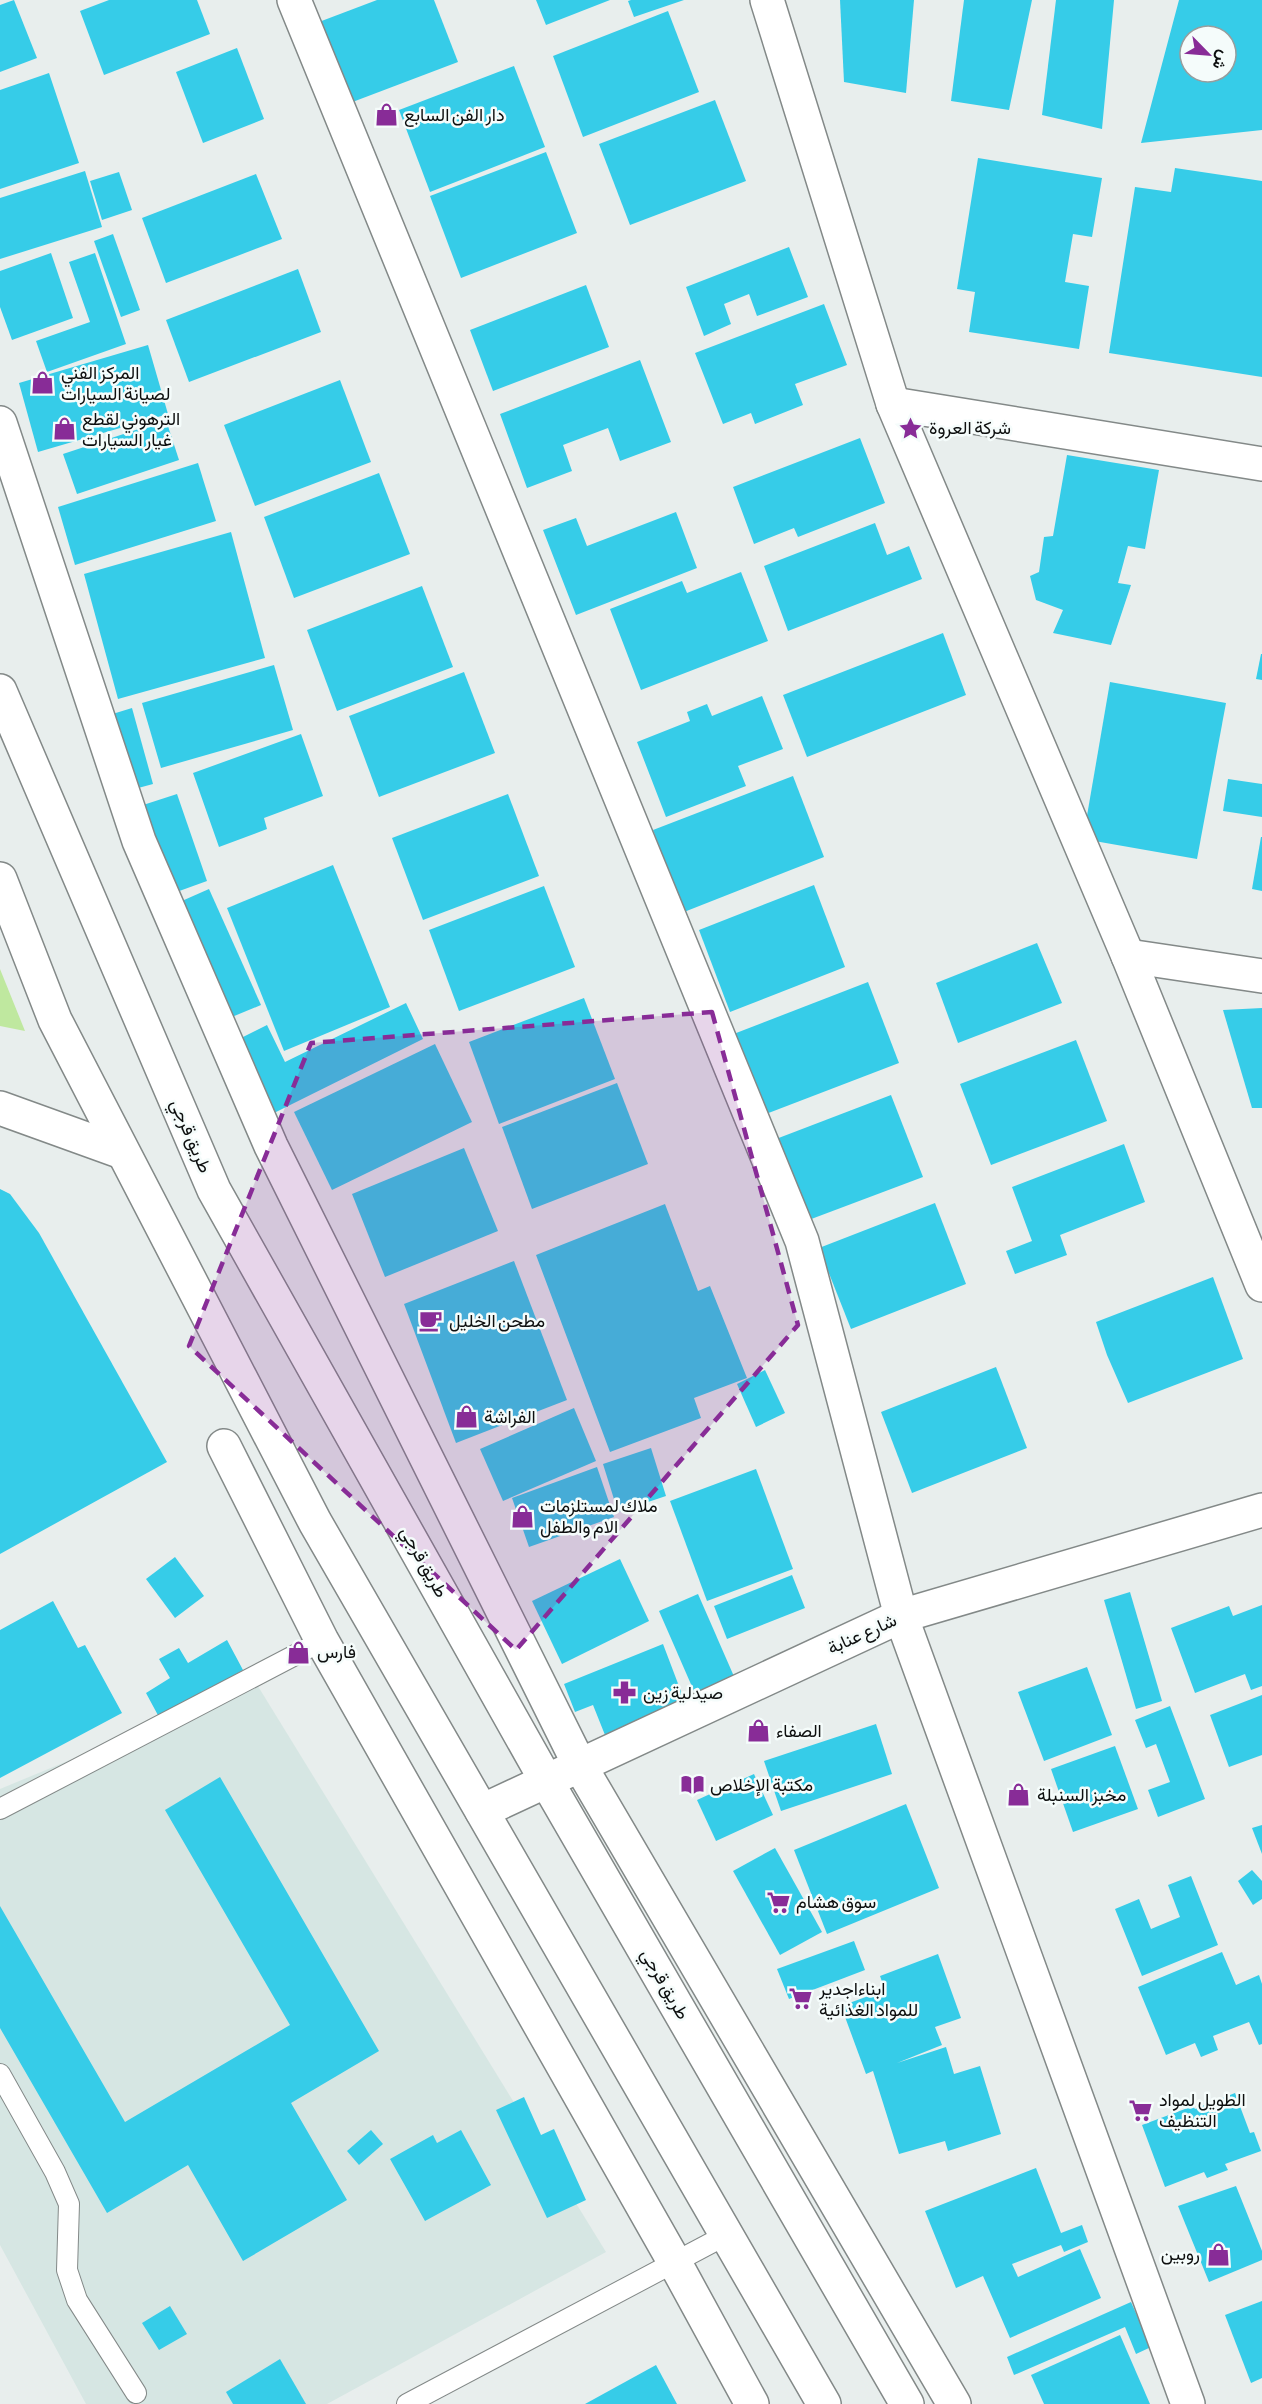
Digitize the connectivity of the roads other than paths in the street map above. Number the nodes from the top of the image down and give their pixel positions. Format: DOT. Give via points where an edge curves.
graph roads {
  1 [pos="294,0"];
  2 [pos="766,0"];
  3 [pos="893,404"];
  4 [pos="0,423"];
  5 [pos="1262,464"];
  6 [pos="0,690"];
  7 [pos="0,879"];
  8 [pos="1128,956"];
  9 [pos="1262,976"];
  10 [pos="0,1108"];
  11 [pos="122,1152"];
  12 [pos="1262,1285"];
  13 [pos="224,1446"];
  14 [pos="1262,1510"];
  15 [pos="901,1616"];
  16 [pos="322,1641"];
  17 [pos="579,1764"];
  18 [pos="548,1782"];
  19 [pos="0,1809"];
  20 [pos="482,1810"];
  21 [pos="0,2074"];
  22 [pos="728,2235"];
  23 [pos="675,2263"];
  24 [pos="136,2393"];
  25 [pos="407,2404"];
  26 [pos="752,2404"];
  27 [pos="824,2404"];
  28 [pos="907,2404"];
  29 [pos="954,2404"];
  30 [pos="1188,2404"];
  1 -- 15 [label="main road" via="802,1241"];
  2 -- 3 [label="main road"];
  3 -- 5 [label="main road"];
  3 -- 8 [label="main road"];
  4 -- 17 [label="main road" via="139,841 228,1048 271,1146"];
  6 -- 18 [label="main road, طريق قرجي" via="214,1190"];
  7 -- 11 [label="main road" via="55,1020"];
  8 -- 9 [label="main road"];
  8 -- 12 [label="main road"];
  10 -- 11 [label="main road"];
  11 -- 20 [label="main road" via="315,1522"];
  13 -- 16 [label="main road"];
  14 -- 15 [label="main road, شارع عنابة"];
  15 -- 17 [label="main road, شارع عنابة"];
  15 -- 30 [label="main road"];
  16 -- 19 [label="lane"];
  16 -- 23 [label="main road"];
  17 -- 18 [label="main road, شارع عنابة"];
  17 -- 29 [label="main road"];
  18 -- 20 [label="main road, شارع عنابة"];
  18 -- 28 [label="main road, طريق قرجي"];
  20 -- 22 [label="main road"];
  21 -- 24 [label="lane" via="69,2204 67,2270 77,2300"];
  22 -- 23 [label="lane"];
  22 -- 27 [label="main road"];
  23 -- 25 [label="lane"];
  23 -- 26 [label="main road"];
}
